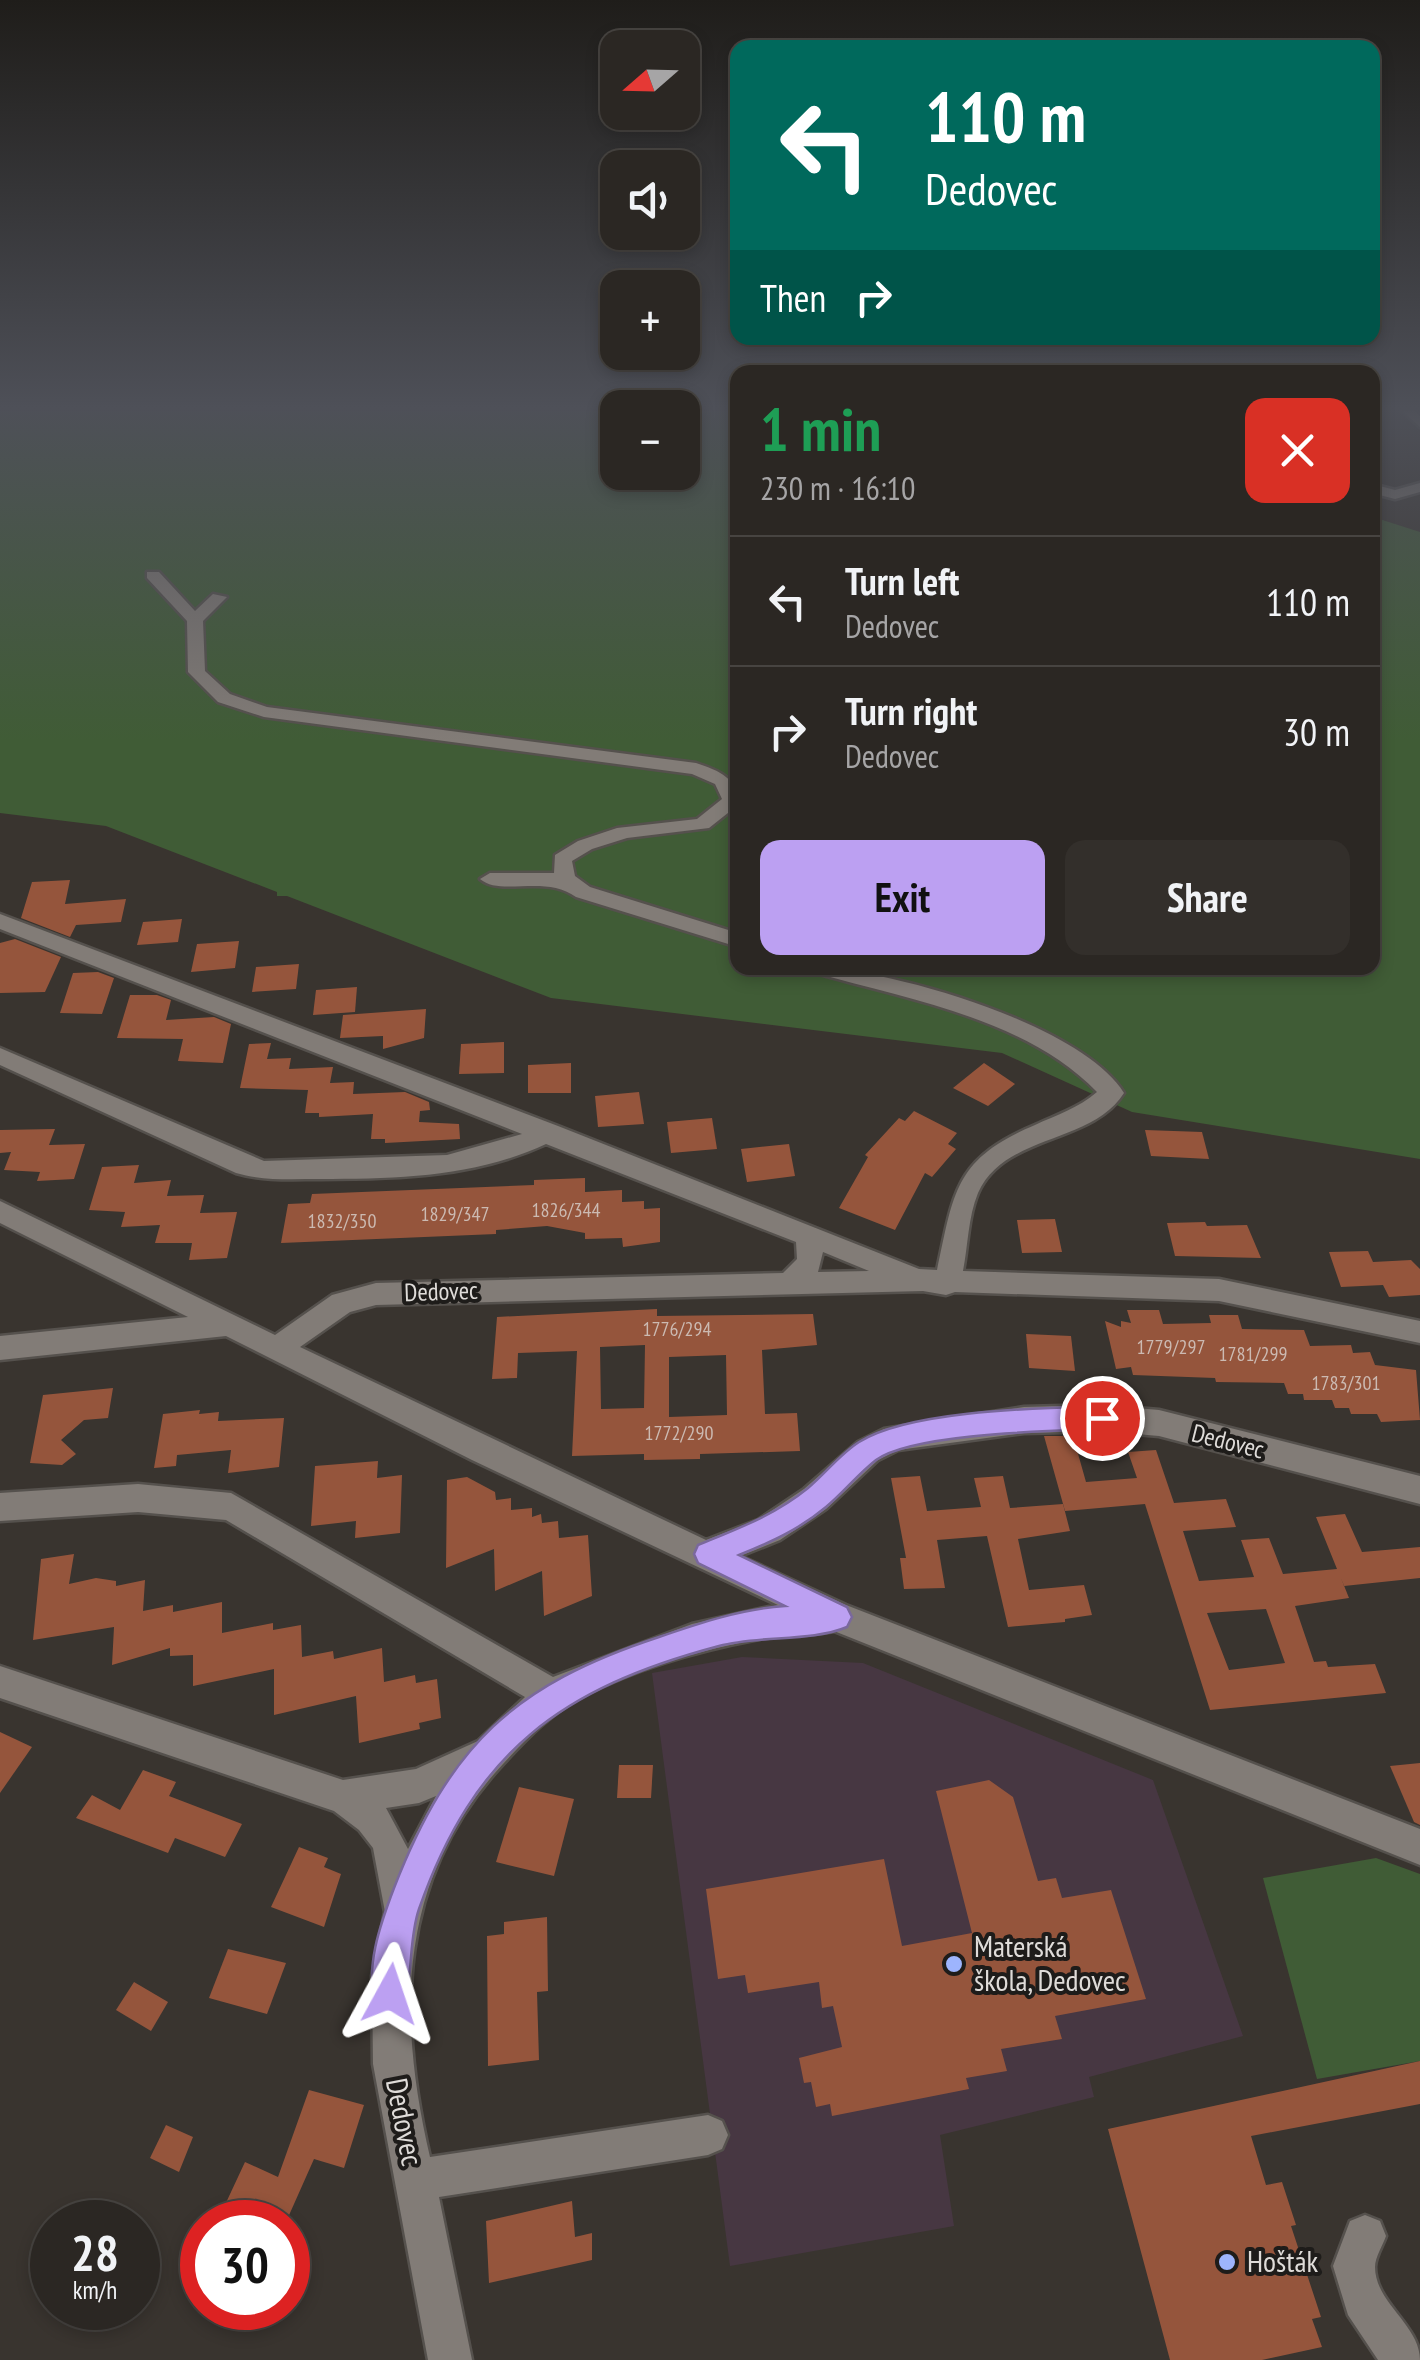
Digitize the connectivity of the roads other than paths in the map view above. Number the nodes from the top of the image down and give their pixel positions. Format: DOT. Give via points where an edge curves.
graph roads {
  1 [pos="153,575"];
  2 [pos="219,596"];
  3 [pos="195,620"];
  4 [pos="730,796"];
  5 [pos="730,802"];
  6 [pos="490,879"];
  7 [pos="564,879"];
  8 [pos="0,921"];
  9 [pos="730,938"];
  10 [pos="846,975"];
  11 [pos="0,1056"];
  12 [pos="549,1132"];
  13 [pos="0,1211"];
  14 [pos="809,1234"];
  15 [pos="791,1282"];
  16 [pos="934,1282"];
  17 [pos="227,1324"];
  18 [pos="1420,1332"];
  19 [pos="0,1348"];
  20 [pos="275,1350"];
  21 [pos="1420,1490"];
  22 [pos="0,1507"];
  23 [pos="708,1554"];
  24 [pos="837,1617"];
  25 [pos="0,1682"];
  26 [pos="553,1695"];
  27 [pos="493,1748"];
  28 [pos="343,1796"];
  29 [pos="1420,1846"];
  30 [pos="401,1914"];
  31 [pos="708,2134"];
  32 [pos="415,2180"];
  33 [pos="1365,2236"];
  34 [pos="450,2360"];
  35 [pos="1403,2360"];
  1 -- 3 [label="street"];
  2 -- 3 [label="street"];
  3 -- 4 [label="street" via="197,672 224,698 264,712 696,769 723,781"];
  5 -- 7 [label="street" via="702,824 624,832 585,844 562,858"];
  6 -- 7 [label="street"];
  7 -- 9 [label="street" via="583,892"];
  8 -- 12 [label="street, Dedovec"];
  10 -- 16 [label="street" via="1032,1033 1081,1062 1112,1093 1012,1145 976,1176 963,1204 955,1259"];
  11 -- 12 [label="street" via="264,1170 471,1161"];
  12 -- 14 [label="street, Dedovec"];
  13 -- 17 [label="street, Dedovec"];
  14 -- 15 [label="street" via="810,1262"];
  14 -- 16 [label="street, Dedovec"];
  15 -- 16 [label="street, Dedovec"];
  15 -- 20 [label="street, Dedovec" via="376,1294 342,1303"];
  16 -- 18 [label="street, Dedovec" via="1219,1290"];
  17 -- 19 [label="street"];
  17 -- 20 [label="street, Dedovec"];
  20 -- 23 [label="street, Dedovec"];
  21 -- 23 [label="street, Dedovec" via="1159,1423 1024,1420 894,1438 868,1451 770,1530"];
  22 -- 26 [label="street" via="138,1498 231,1507"];
  23 -- 24 [label="street, Dedovec"];
  24 -- 26 [label="street, Dedovec" via="719,1632"];
  24 -- 29 [label="street, Dedovec"];
  25 -- 28 [label="street"];
  26 -- 27 [label="street, Dedovec"];
  27 -- 28 [label="street" via="419,1786"];
  27 -- 30 [label="street, Dedovec" via="457,1790 430,1838"];
  28 -- 30 [label="street" via="371,1812 388,1834"];
  30 -- 32 [label="street, Dedovec" via="390,1964 388,2026 395,2095"];
  31 -- 32 [label="street"];
  32 -- 34 [label="street, Dedovec"];
  33 -- 35 [label="street" via="1354,2266 1363,2300"];
}
